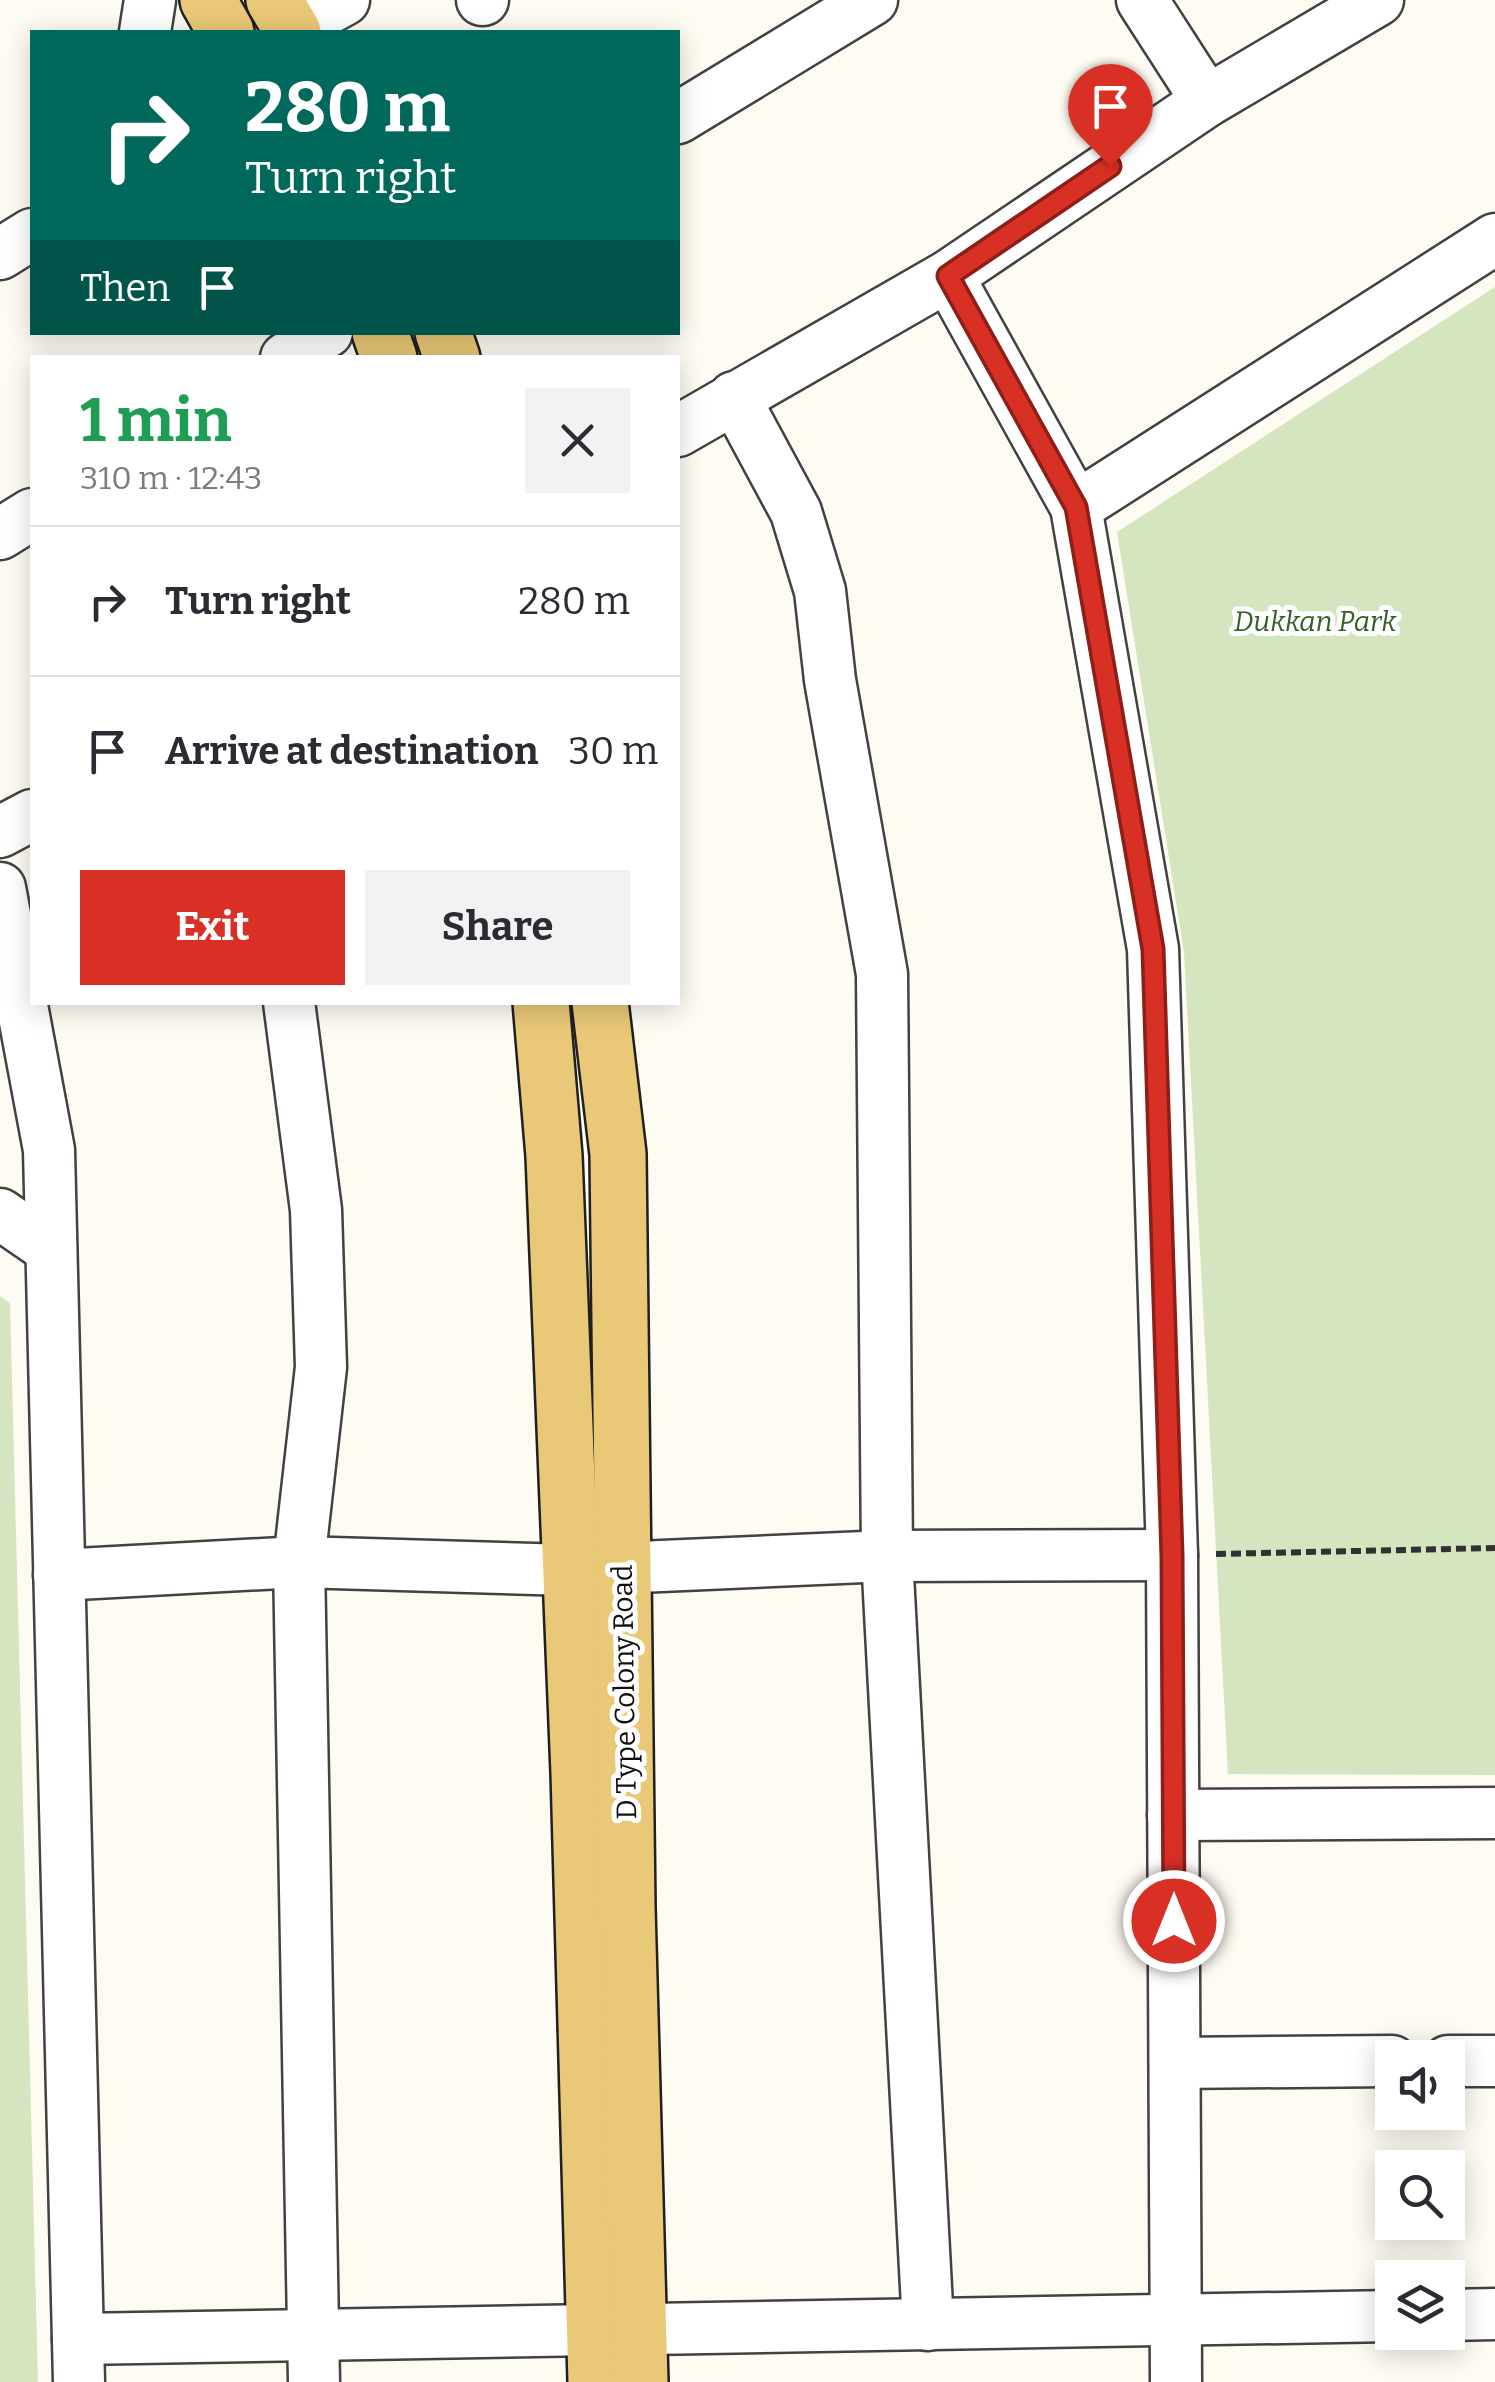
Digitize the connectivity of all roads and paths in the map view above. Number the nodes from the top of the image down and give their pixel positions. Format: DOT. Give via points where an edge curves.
graph roads {
  1 [pos="150,0"];
  2 [pos="208,0"];
  3 [pos="344,0"];
  4 [pos="872,0"];
  5 [pos="1142,0"];
  6 [pos="1378,0"];
  7 [pos="286,20"];
  8 [pos="145,30"];
  9 [pos="225,30"];
  10 [pos="1207,101"];
  11 [pos="680,117"];
  12 [pos="30,235"];
  13 [pos="1495,239"];
  14 [pos="0,254"];
  15 [pos="948,276"];
  16 [pos="322,335"];
  17 [pos="291,355"];
  18 [pos="734,397"];
  19 [pos="680,430"];
  20 [pos="1076,507"];
  21 [pos="30,515"];
  22 [pos="0,534"];
  23 [pos="30,815"];
  24 [pos="0,832"];
  25 [pos="0,888"];
  26 [pos="289,1005"];
  27 [pos="542,1005"];
  28 [pos="600,1005"];
  29 [pos="0,1214"];
  30 [pos="51,1248"];
  31 [pos="1495,1548"];
  32 [pos="887,1556"];
  33 [pos="1172,1556"];
  34 [pos="299,1562"];
  35 [pos="597,1569"];
  36 [pos="59,1575"];
  37 [pos="1495,1813"];
  38 [pos="1174,1815"];
  39 [pos="1375,2061"];
  40 [pos="1465,2061"];
  41 [pos="1495,2061"];
  42 [pos="1175,2063"];
  43 [pos="1495,2314"];
  44 [pos="1465,2315"];
  45 [pos="1375,2316"];
  46 [pos="1176,2320"];
  47 [pos="928,2326"];
  48 [pos="312,2333"];
  49 [pos="617,2357"];
  50 [pos="79,2360"];
  51 [pos="314,2382"];
  52 [pos="1176,2382"];
  1 -- 8 [label="street"];
  2 -- 9 [label="main road"];
  3 -- 7 [label="street"];
  4 -- 11 [label="street"];
  5 -- 10 [label="street"];
  6 -- 10 [label="street"];
  10 -- 15 [label="street"];
  12 -- 14 [label="street"];
  13 -- 20 [label="street"];
  15 -- 18 [label="street"];
  15 -- 20 [label="street"];
  16 -- 17 [label="street"];
  18 -- 19 [label="street"];
  18 -- 32 [label="street" via="796,512 820,590 882,974"];
  20 -- 33 [label="street" via="1153,949"];
  21 -- 22 [label="street"];
  23 -- 24 [label="street"];
  25 -- 30 [label="street" via="49,1150"];
  26 -- 34 [label="street" via="316,1210 320,1367"];
  27 -- 35 [label="main road, D Type Colony Road"];
  28 -- 35 [label="main road, D Type Colony Road" via="618,1154"];
  29 -- 30 [label="street"];
  30 -- 36 [label="street"];
  31 -- 33 [label="path"];
  32 -- 33 [label="street"];
  32 -- 35 [label="street"];
  32 -- 47 [label="street"];
  33 -- 38 [label="street"];
  34 -- 35 [label="street"];
  34 -- 36 [label="street"];
  34 -- 48 [label="street"];
  35 -- 49 [label="main road, D Type Colony Road"];
  36 -- 50 [label="street"];
  37 -- 38 [label="street"];
  38 -- 42 [label="street"];
  39 -- 42 [label="street"];
  40 -- 41 [label="street"];
  42 -- 46 [label="street"];
  43 -- 44 [label="street"];
  45 -- 46 [label="street"];
  46 -- 47 [label="street"];
  46 -- 52 [label="street"];
  47 -- 49 [label="street"];
  48 -- 49 [label="street"];
  48 -- 50 [label="street"];
  48 -- 51 [label="street"];
}
